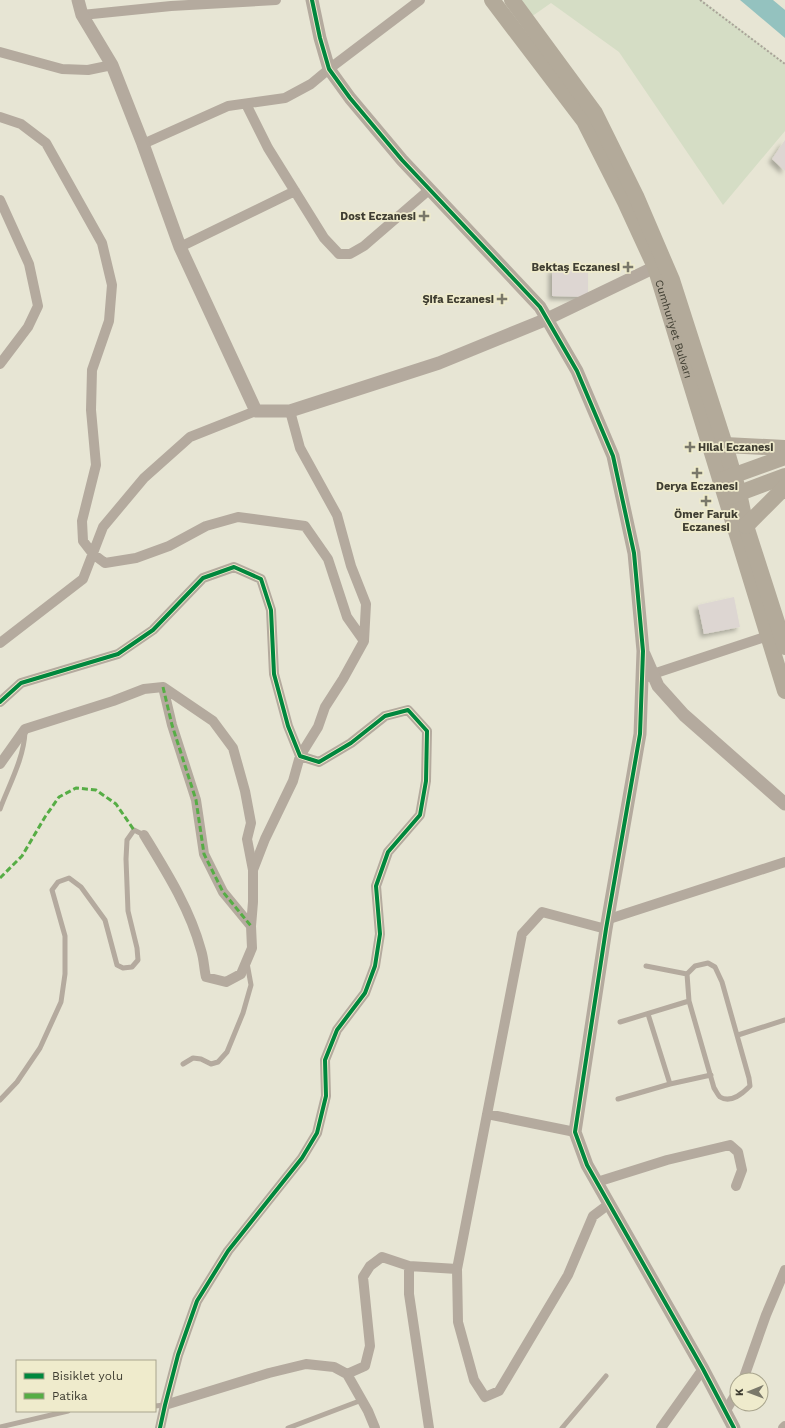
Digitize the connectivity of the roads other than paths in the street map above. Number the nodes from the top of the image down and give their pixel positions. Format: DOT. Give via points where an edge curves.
graph roads {
  1 [pos="78,0"];
  2 [pos="276,0"];
  3 [pos="312,0"];
  4 [pos="420,0"];
  5 [pos="492,0"];
  6 [pos="512,0"];
  7 [pos="82,15"];
  8 [pos="0,52"];
  9 [pos="112,65"];
  10 [pos="329,69"];
  11 [pos="246,104"];
  12 [pos="0,117"];
  13 [pos="143,144"];
  14 [pos="430,189"];
  15 [pos="295,192"];
  16 [pos="0,200"];
  17 [pos="180,247"];
  18 [pos="655,267"];
  19 [pos="547,319"];
  20 [pos="0,364"];
  21 [pos="256,411"];
  22 [pos="290,411"];
  23 [pos="725,445"];
  24 [pos="785,448"];
  25 [pos="785,456"];
  26 [pos="785,476"];
  27 [pos="727,478"];
  28 [pos="785,487"];
  29 [pos="733,495"];
  30 [pos="746,526"];
  31 [pos="93,554"];
  32 [pos="768,636"];
  33 [pos="364,641"];
  34 [pos="0,644"];
  35 [pos="785,647"];
  36 [pos="647,677"];
  37 [pos="163,687"];
  38 [pos="785,691"];
  39 [pos="0,702"];
  40 [pos="26,729"];
  41 [pos="300,756"];
  42 [pos="0,764"];
  43 [pos="785,804"];
  44 [pos="0,809"];
  45 [pos="144,835"];
  46 [pos="785,862"];
  47 [pos="253,870"];
  48 [pos="608,924"];
  49 [pos="251,926"];
  50 [pos="247,960"];
  51 [pos="646,966"];
  52 [pos="687,974"];
  53 [pos="689,1001"];
  54 [pos="648,1014"];
  55 [pos="785,1020"];
  56 [pos="620,1022"];
  57 [pos="738,1035"];
  58 [pos="183,1064"];
  59 [pos="711,1075"];
  60 [pos="670,1084"];
  61 [pos="618,1099"];
  62 [pos="0,1100"];
  63 [pos="487,1114"];
  64 [pos="575,1132"];
  65 [pos="597,1182"];
  66 [pos="736,1186"];
  67 [pos="609,1204"];
  68 [pos="409,1266"];
  69 [pos="457,1269"];
  70 [pos="785,1270"];
  71 [pos="704,1369"];
  72 [pos="746,1372"];
  73 [pos="347,1374"];
  74 [pos="606,1376"];
  75 [pos="362,1400"];
  76 [pos="729,1404"];
  77 [pos="160,1406"];
  78 [pos="64,1412"];
  79 [pos="724,1412"];
  80 [pos="0,1427"];
  81 [pos="160,1428"];
  82 [pos="288,1428"];
  83 [pos="375,1428"];
  84 [pos="429,1428"];
  85 [pos="562,1428"];
  86 [pos="661,1428"];
  87 [pos="734,1428"];
  1 -- 7 [label="street"];
  2 -- 7 [label="street" via="171,6"];
  3 -- 10 [label="street"];
  4 -- 10 [label="street"];
  5 -- 18 [label="main road, Cumhuriyet Bulvarı" via="584,121"];
  6 -- 23 [label="main road, Cumhuriyet Bulvarı" via="595,113 636,196 672,280"];
  7 -- 9 [label="street"];
  8 -- 9 [label="street" via="62,69 88,70"];
  9 -- 13 [label="street"];
  10 -- 11 [label="street" via="311,84 285,98"];
  10 -- 14 [label="street" via="402,160"];
  11 -- 13 [label="street" via="228,106"];
  11 -- 15 [label="street" via="268,148"];
  12 -- 31 [label="street" via="21,124 46,143 102,243 112,285 109,321 92,370 91,410 96,465 82,521 83,541"];
  13 -- 17 [label="street"];
  14 -- 15 [label="street" via="364,246 350,254 339,254 324,238"];
  14 -- 19 [label="street" via="540,307"];
  15 -- 17 [label="street"];
  16 -- 20 [label="street" via="29,264 38,306 28,327"];
  17 -- 21 [label="street"];
  18 -- 19 [label="street"];
  18 -- 27 [label="main road, Cumhuriyet Bulvarı"];
  19 -- 22 [label="street" via="439,363"];
  19 -- 36 [label="street" via="577,371 613,456 634,553"];
  21 -- 22 [label="street"];
  21 -- 31 [label="street" via="190,437 144,478 103,526"];
  22 -- 33 [label="street" via="300,448 337,515 351,566 366,604"];
  23 -- 24 [label="main road"];
  23 -- 27 [label="main road, Cumhuriyet Bulvarı"];
  25 -- 27 [label="main road"];
  26 -- 29 [label="main road"];
  27 -- 29 [label="main road, Cumhuriyet Bulvarı"];
  28 -- 30 [label="main road"];
  29 -- 30 [label="main road, Cumhuriyet Bulvarı"];
  29 -- 32 [label="main road, Cumhuriyet Bulvarı"];
  30 -- 35 [label="main road, Cumhuriyet Bulvarı"];
  31 -- 33 [label="street" via="105,563 136,558 169,546 206,526 238,517 305,526 328,559 347,617"];
  31 -- 34 [label="street" via="83,579"];
  32 -- 36 [label="street"];
  32 -- 38 [label="main road, Cumhuriyet Bulvarı"];
  33 -- 41 [label="street"];
  36 -- 43 [label="street" via="684,715"];
  36 -- 48 [label="street"];
  37 -- 40 [label="street" via="144,689"];
  37 -- 47 [label="street" via="213,721 233,748 251,823 247,839"];
  37 -- 49 [label="street" via="172,725 196,800 204,854 223,892"];
  39 -- 41 [label="street" via="21,683 118,654 153,630 203,578 234,567 261,579 271,610 274,674 288,726"];
  40 -- 42 [label="street"];
  40 -- 44 [label="lane" via="20,758"];
  41 -- 47 [label="street" via="293,781"];
  41 -- 77 [label="street" via="319,762 351,743 385,716 408,710 427,731 426,781 420,815 388,852 376,886 380,934 375,966 365,993 337,1030 325,1060 326,1096 318,1133 302,1158 228,1251 197,1301"];
  45 -- 50 [label="street" via="171,879 190,919 202,951 206,978 226,982 242,974"];
  45 -- 62 [label="lane" via="134,830 127,840 128,911 138,960 132,968 117,965 105,920 81,887 69,878 58,882 52,890 65,936 62,1002 40,1048 17,1082"];
  46 -- 48 [label="street"];
  47 -- 49 [label="street"];
  48 -- 63 [label="street" via="542,912 522,934"];
  48 -- 64 [label="street"];
  49 -- 50 [label="street" via="252,948"];
  50 -- 58 [label="lane" via="251,985 227,1052 218,1062 211,1064 193,1058"];
  51 -- 52 [label="lane"];
  52 -- 53 [label="lane"];
  52 -- 57 [label="lane" via="695,966 708,963 715,967"];
  53 -- 54 [label="lane"];
  53 -- 59 [label="lane"];
  54 -- 56 [label="lane"];
  54 -- 60 [label="lane"];
  55 -- 57 [label="lane"];
  57 -- 59 [label="lane" via="750,1086 741,1095 728,1099 720,1097 714,1088"];
  59 -- 60 [label="lane"];
  60 -- 61 [label="lane"];
  63 -- 64 [label="street"];
  63 -- 69 [label="street"];
  64 -- 65 [label="street" via="587,1165"];
  65 -- 66 [label="street" via="667,1160 730,1145 738,1152 742,1170"];
  65 -- 67 [label="street"];
  67 -- 69 [label="street" via="592,1216 568,1274 499,1390 485,1396 474,1380 458,1322"];
  67 -- 71 [label="street"];
  68 -- 69 [label="street"];
  68 -- 73 [label="street" via="382,1257 370,1266 363,1277 370,1346 365,1366"];
  68 -- 84 [label="street" via="409,1294"];
  70 -- 72 [label="street"];
  71 -- 79 [label="street"];
  71 -- 86 [label="street"];
  73 -- 75 [label="street"];
  73 -- 77 [label="street" via="334,1367 306,1364"];
  74 -- 85 [label="lane"];
  75 -- 82 [label="lane"];
  75 -- 83 [label="street"];
  76 -- 79 [label="street"];
  77 -- 81 [label="street"];
  78 -- 80 [label="lane"];
  79 -- 87 [label="street"];
}
